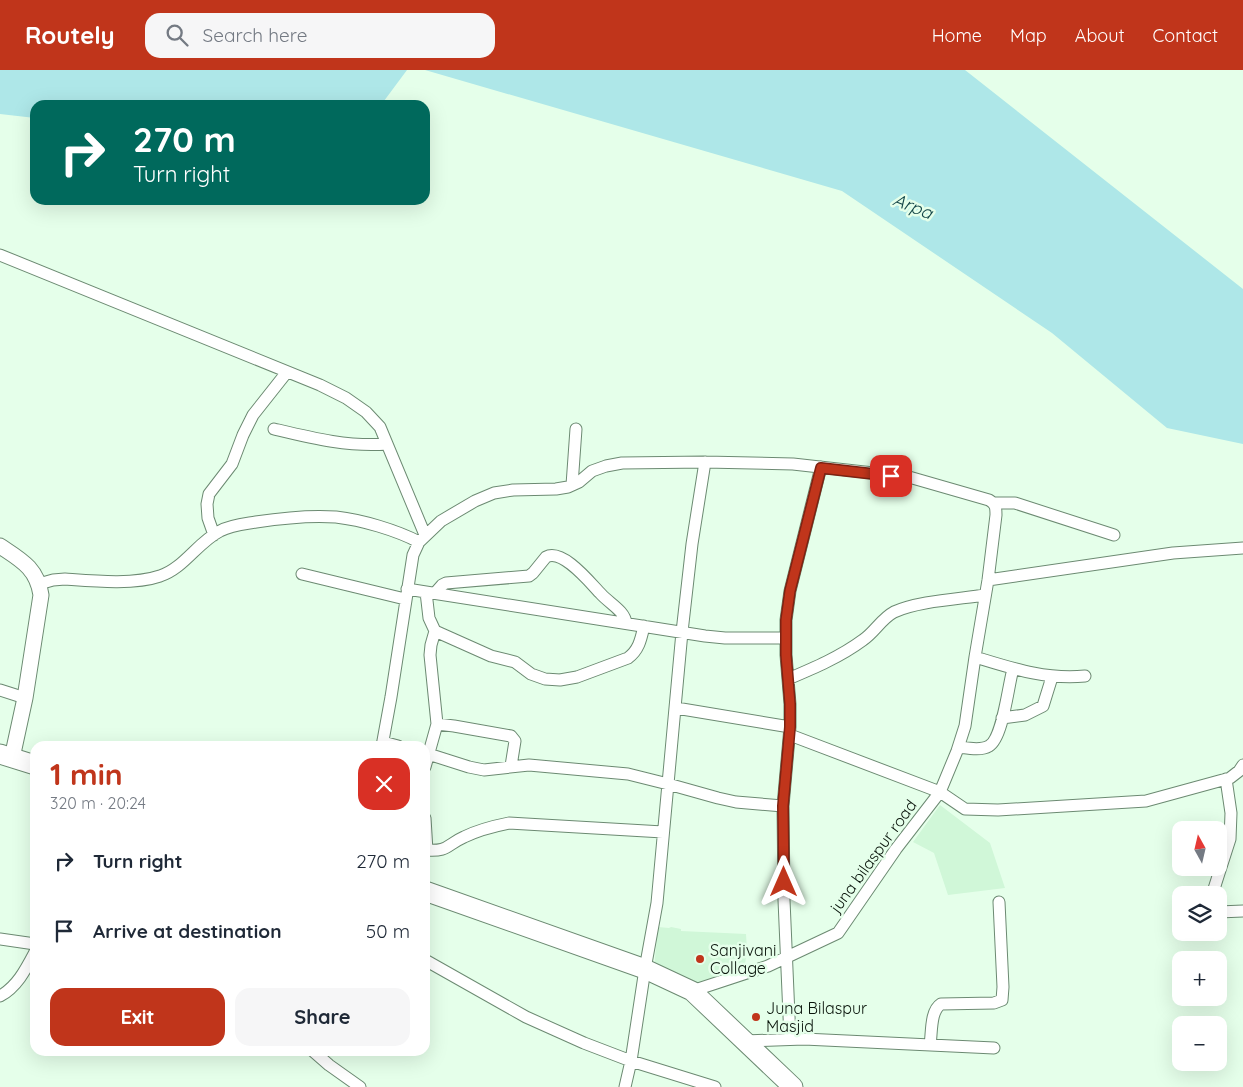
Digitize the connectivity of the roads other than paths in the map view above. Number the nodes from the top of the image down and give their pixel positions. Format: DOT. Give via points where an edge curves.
graph roads {
  1 [pos="0,255"];
  2 [pos="287,372"];
  3 [pos="576,428"];
  4 [pos="274,429"];
  5 [pos="387,444"];
  6 [pos="705,462"];
  7 [pos="821,468"];
  8 [pos="572,485"];
  9 [pos="994,503"];
  10 [pos="214,534"];
  11 [pos="1114,535"];
  12 [pos="422,539"];
  13 [pos="0,546"];
  14 [pos="1243,548"];
  15 [pos="302,574"];
  16 [pos="988,580"];
  17 [pos="39,584"];
  18 [pos="431,592"];
  19 [pos="406,594"];
  20 [pos="985,595"];
  21 [pos="626,623"];
  22 [pos="644,626"];
  23 [pos="435,632"];
  24 [pos="682,632"];
  25 [pos="785,638"];
  26 [pos="974,657"];
  27 [pos="1013,669"];
  28 [pos="1052,676"];
  29 [pos="1085,676"];
  30 [pos="788,679"];
  31 [pos="0,690"];
  32 [pos="25,698"];
  33 [pos="676,708"];
  34 [pos="1002,718"];
  35 [pos="436,724"];
  36 [pos="790,731"];
  37 [pos="383,741"];
  38 [pos="430,743"];
  39 [pos="958,747"];
  40 [pos="430,754"];
  41 [pos="6,756"];
  42 [pos="30,763"];
  43 [pos="511,766"];
  44 [pos="1243,766"];
  45 [pos="1226,779"];
  46 [pos="668,784"];
  47 [pos="940,792"];
  48 [pos="783,806"];
  49 [pos="663,832"];
  50 [pos="430,850"];
  51 [pos="1215,886"];
  52 [pos="430,893"];
  53 [pos="999,902"];
  54 [pos="1243,911"];
  55 [pos="1227,912"];
  56 [pos="0,939"];
  57 [pos="30,943"];
  58 [pos="787,957"];
  59 [pos="30,961"];
  60 [pos="430,963"];
  61 [pos="645,969"];
  62 [pos="692,991"];
  63 [pos="0,996"];
  64 [pos="790,1039"];
  65 [pos="746,1041"];
  66 [pos="930,1045"];
  67 [pos="994,1048"];
  68 [pos="319,1056"];
  69 [pos="631,1061"];
  70 [pos="360,1087"];
  71 [pos="625,1087"];
  72 [pos="715,1087"];
  73 [pos="793,1087"];
  1 -- 2 [label="street"];
  2 -- 5 [label="street" via="338,394 366,412 380,427"];
  2 -- 10 [label="street" via="253,415 232,464 209,494 208,518"];
  3 -- 8 [label="street"];
  4 -- 5 [label="street" via="338,443"];
  5 -- 12 [label="street"];
  6 -- 7 [label="street" via="793,464"];
  6 -- 8 [label="street" via="622,463 592,471"];
  6 -- 24 [label="street"];
  7 -- 9 [label="street" via="909,478"];
  7 -- 25 [label="street" via="790,591"];
  8 -- 12 [label="street" via="494,493 441,521"];
  9 -- 11 [label="street" via="1016,503"];
  9 -- 16 [label="street, juna bilaspur road" via="996,516"];
  10 -- 12 [label="street" via="235,525 314,517 336,518"];
  10 -- 17 [label="street" via="174,569 148,580 65,579"];
  12 -- 19 [label="street" via="413,555"];
  13 -- 17 [label="street" via="28,566"];
  14 -- 16 [label="street" via="1173,553"];
  15 -- 19 [label="street"];
  16 -- 20 [label="street, juna bilaspur road"];
  17 -- 32 [label="street" via="41,594"];
  18 -- 19 [label="street"];
  18 -- 21 [label="street"];
  18 -- 21 [label="street" via="446,583 529,576 549,555 583,573 623,615"];
  18 -- 23 [label="street" via="429,618"];
  19 -- 37 [label="street"];
  20 -- 26 [label="street, juna bilaspur road"];
  20 -- 30 [label="street" via="913,606 895,612 865,639 815,668"];
  21 -- 22 [label="street"];
  22 -- 23 [label="street" via="635,653 628,658 560,680 531,674 515,662 491,656"];
  22 -- 24 [label="street"];
  23 -- 35 [label="street" via="430,656"];
  24 -- 25 [label="street" via="725,638"];
  24 -- 33 [label="street"];
  25 -- 30 [label="street"];
  26 -- 27 [label="street"];
  26 -- 39 [label="street, juna bilaspur road"];
  27 -- 28 [label="street"];
  27 -- 34 [label="street"];
  28 -- 29 [label="street"];
  28 -- 34 [label="street" via="1043,706 1025,715"];
  30 -- 36 [label="street"];
  31 -- 32 [label="street"];
  32 -- 41 [label="street"];
  33 -- 36 [label="street"];
  33 -- 46 [label="street"];
  34 -- 39 [label="street" via="997,737 988,747"];
  35 -- 38 [label="street"];
  35 -- 43 [label="street" via="511,736 515,741"];
  36 -- 47 [label="street"];
  36 -- 48 [label="street"];
  39 -- 47 [label="street, juna bilaspur road"];
  40 -- 43 [label="street" via="484,770"];
  41 -- 42 [label="main road"];
  43 -- 46 [label="street" via="628,774"];
  44 -- 45 [label="street"];
  45 -- 47 [label="street" via="1146,801 998,810 965,809"];
  45 -- 51 [label="street" via="1231,813 1230,839"];
  46 -- 48 [label="street" via="718,798"];
  46 -- 49 [label="street"];
  47 -- 58 [label="street, juna bilaspur road" via="838,933"];
  48 -- 58 [label="street"];
  49 -- 50 [label="street" via="509,823 464,837 445,849"];
  49 -- 61 [label="street" via="657,903"];
  52 -- 61 [label="main road"];
  53 -- 66 [label="street" via="1002,1000 941,1004 934,1013"];
  54 -- 55 [label="street"];
  56 -- 57 [label="street"];
  58 -- 62 [label="street, juna bilaspur road"];
  58 -- 64 [label="street"];
  59 -- 63 [label="street" via="21,977"];
  60 -- 69 [label="street" via="526,1017"];
  61 -- 62 [label="main road"];
  61 -- 69 [label="street"];
  62 -- 65 [label="main road"];
  64 -- 65 [label="street"];
  64 -- 66 [label="street"];
  65 -- 73 [label="main road"];
  66 -- 67 [label="street"];
  68 -- 70 [label="street"];
  69 -- 71 [label="street"];
  69 -- 72 [label="street"];
}
